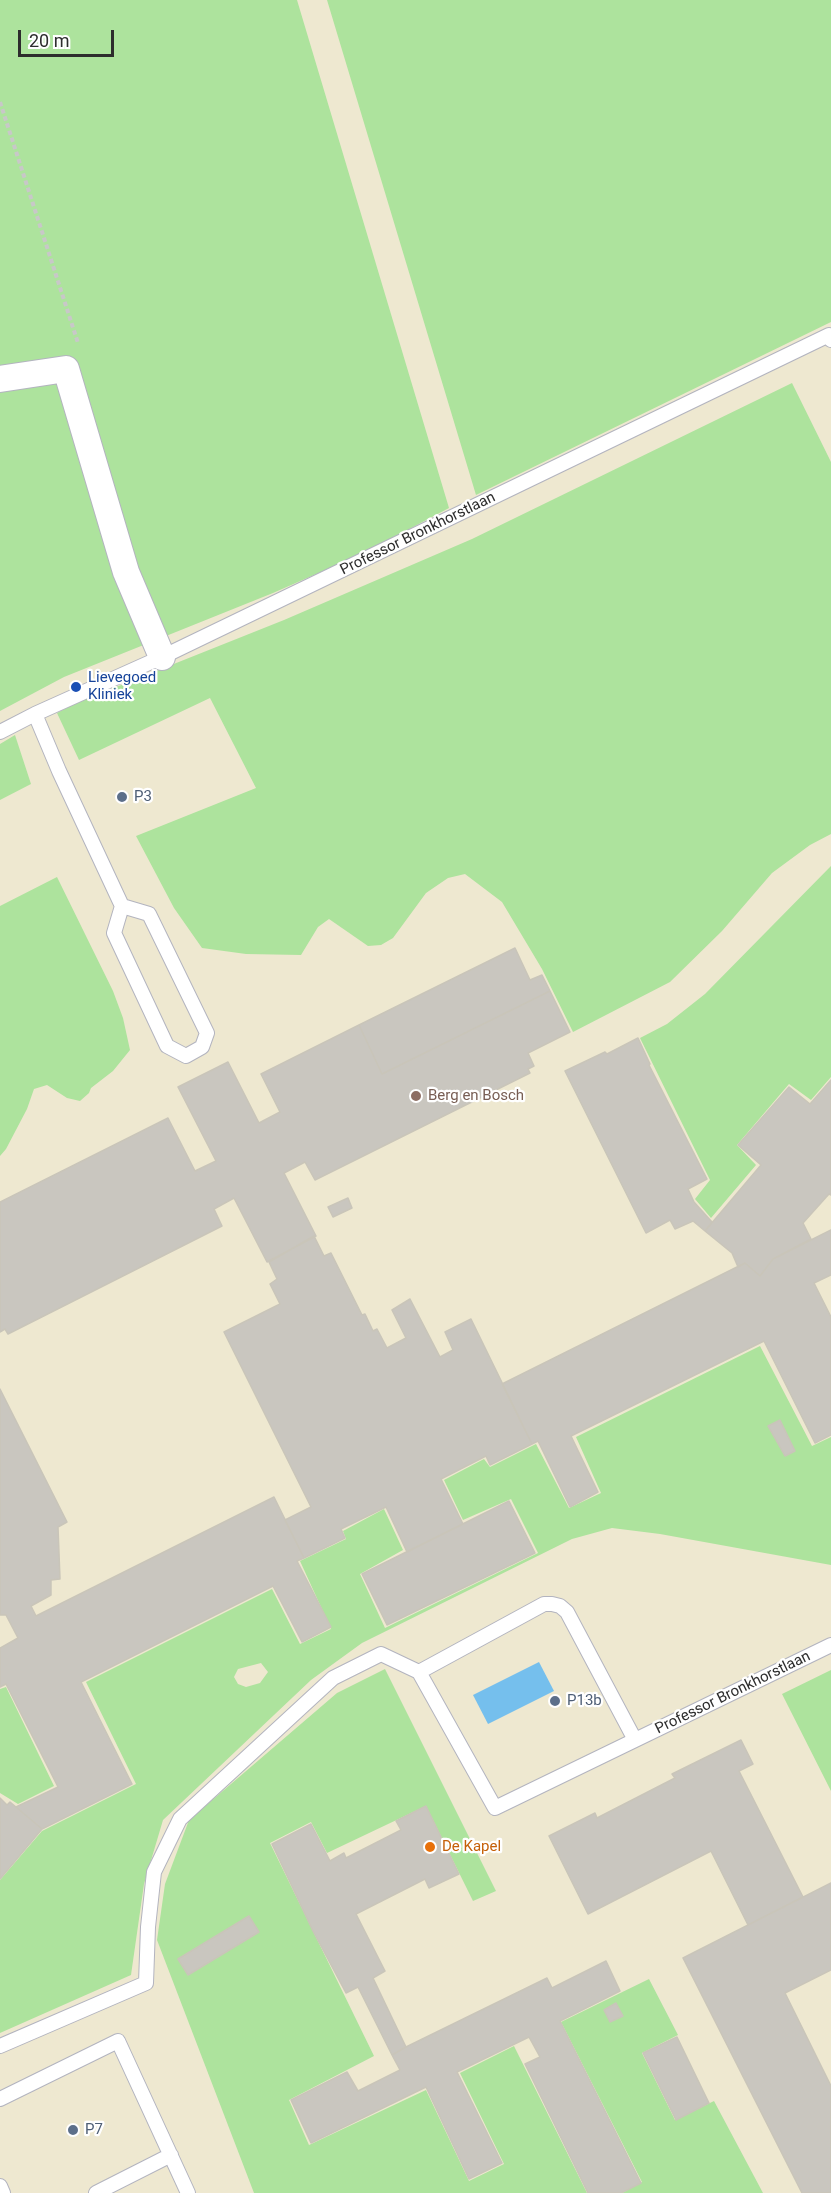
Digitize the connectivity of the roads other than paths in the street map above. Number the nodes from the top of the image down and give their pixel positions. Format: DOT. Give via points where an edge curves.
graph roads {
  1 [pos="830,336"];
  2 [pos="0,379"];
  3 [pos="162,657"];
  4 [pos="35,714"];
  5 [pos="0,732"];
  6 [pos="122,906"];
  7 [pos="831,1645"];
  8 [pos="419,1671"];
  9 [pos="635,1740"];
  10 [pos="0,2046"];
  11 [pos="0,2099"];
  12 [pos="171,2155"];
  13 [pos="0,2186"];
  14 [pos="3,2193"];
  15 [pos="96,2193"];
  16 [pos="188,2193"];
  1 -- 3 [label="lane, Professor Bronkhorstlaan"];
  2 -- 3 [label="street" via="66,369 126,572"];
  3 -- 4 [label="lane, Professor Bronkhorstlaan"];
  4 -- 5 [label="lane, Professor Bronkhorstlaan"];
  4 -- 6 [label="lane"];
  6 -- 6 [label="lane" via="114,933 167,1046 186,1056 202,1047 207,1033 149,914"];
  7 -- 9 [label="lane, Professor Bronkhorstlaan"];
  8 -- 9 [label="lane" via="544,1605 560,1606 567,1612"];
  8 -- 9 [label="lane, Professor Bronkhorstlaan" via="495,1808"];
  8 -- 10 [label="lane" via="381,1654 333,1678 180,1819 154,1872 146,1983"];
  11 -- 12 [label="lane" via="118,2041"];
  12 -- 15 [label="lane"];
  12 -- 16 [label="lane"];
  13 -- 14 [label="lane"];
}
